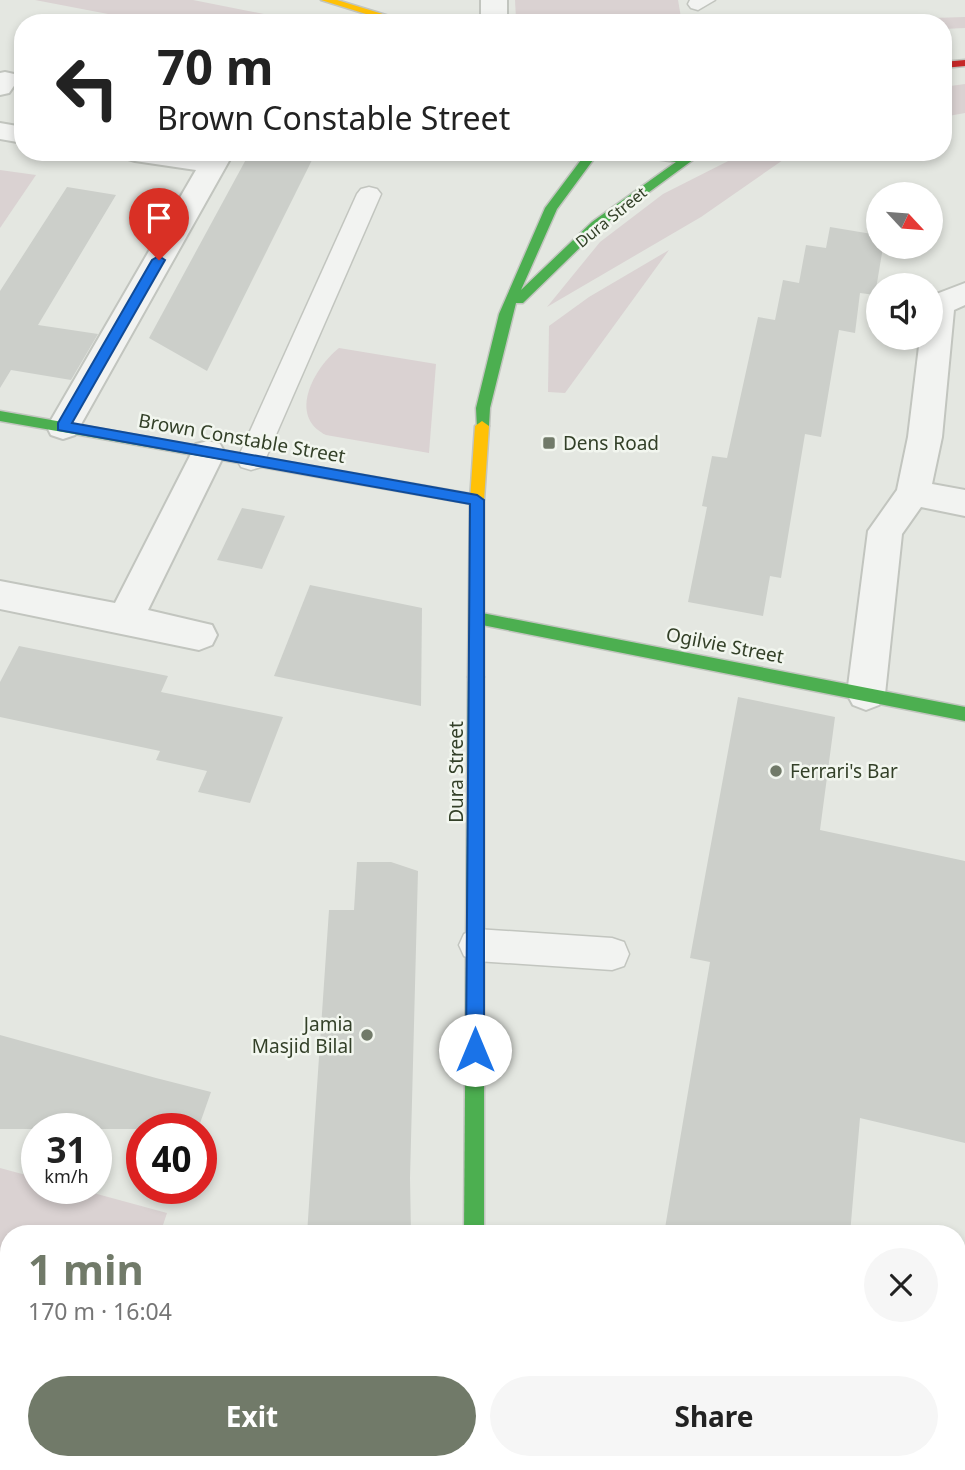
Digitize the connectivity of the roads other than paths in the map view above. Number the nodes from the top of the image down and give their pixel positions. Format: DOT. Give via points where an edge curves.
graph roads {
  1 [pos="326,0"];
  2 [pos="375,14"];
  3 [pos="215,161"];
  4 [pos="586,161"];
  5 [pos="686,161"];
  6 [pos="369,194"];
  7 [pos="965,293"];
  8 [pos="505,314"];
  9 [pos="0,416"];
  10 [pos="63,427"];
  11 [pos="208,453"];
  12 [pos="251,460"];
  13 [pos="913,493"];
  14 [pos="477,500"];
  15 [pos="965,503"];
  16 [pos="0,595"];
  17 [pos="477,618"];
  18 [pos="125,619"];
  19 [pos="198,635"];
  20 [pos="866,694"];
  21 [pos="965,714"];
  22 [pos="476,945"];
  23 [pos="612,954"];
  24 [pos="474,1225"];
  1 -- 2 [label="street"];
  3 -- 10 [label="street"];
  4 -- 8 [label="street, Dura Street" via="551,208"];
  5 -- 8 [label="street, Dura Street" via="596,225"];
  6 -- 12 [label="lane"];
  7 -- 13 [label="street" via="939,305 925,437"];
  8 -- 14 [label="street, Dura Street" via="483,408"];
  9 -- 10 [label="street, Brown Constable Street"];
  10 -- 11 [label="street, Brown Constable Street"];
  11 -- 12 [label="street, Brown Constable Street"];
  11 -- 18 [label="street"];
  12 -- 14 [label="street, Brown Constable Street"];
  13 -- 15 [label="street"];
  13 -- 20 [label="street" via="885,531"];
  14 -- 17 [label="street, Dura Street"];
  16 -- 18 [label="street"];
  17 -- 20 [label="street, Ogilvie Street"];
  17 -- 22 [label="street, Dura Street"];
  18 -- 19 [label="street"];
  20 -- 21 [label="street, Ogilvie Street"];
  22 -- 23 [label="lane"];
  22 -- 24 [label="street, Dura Street"];
}
